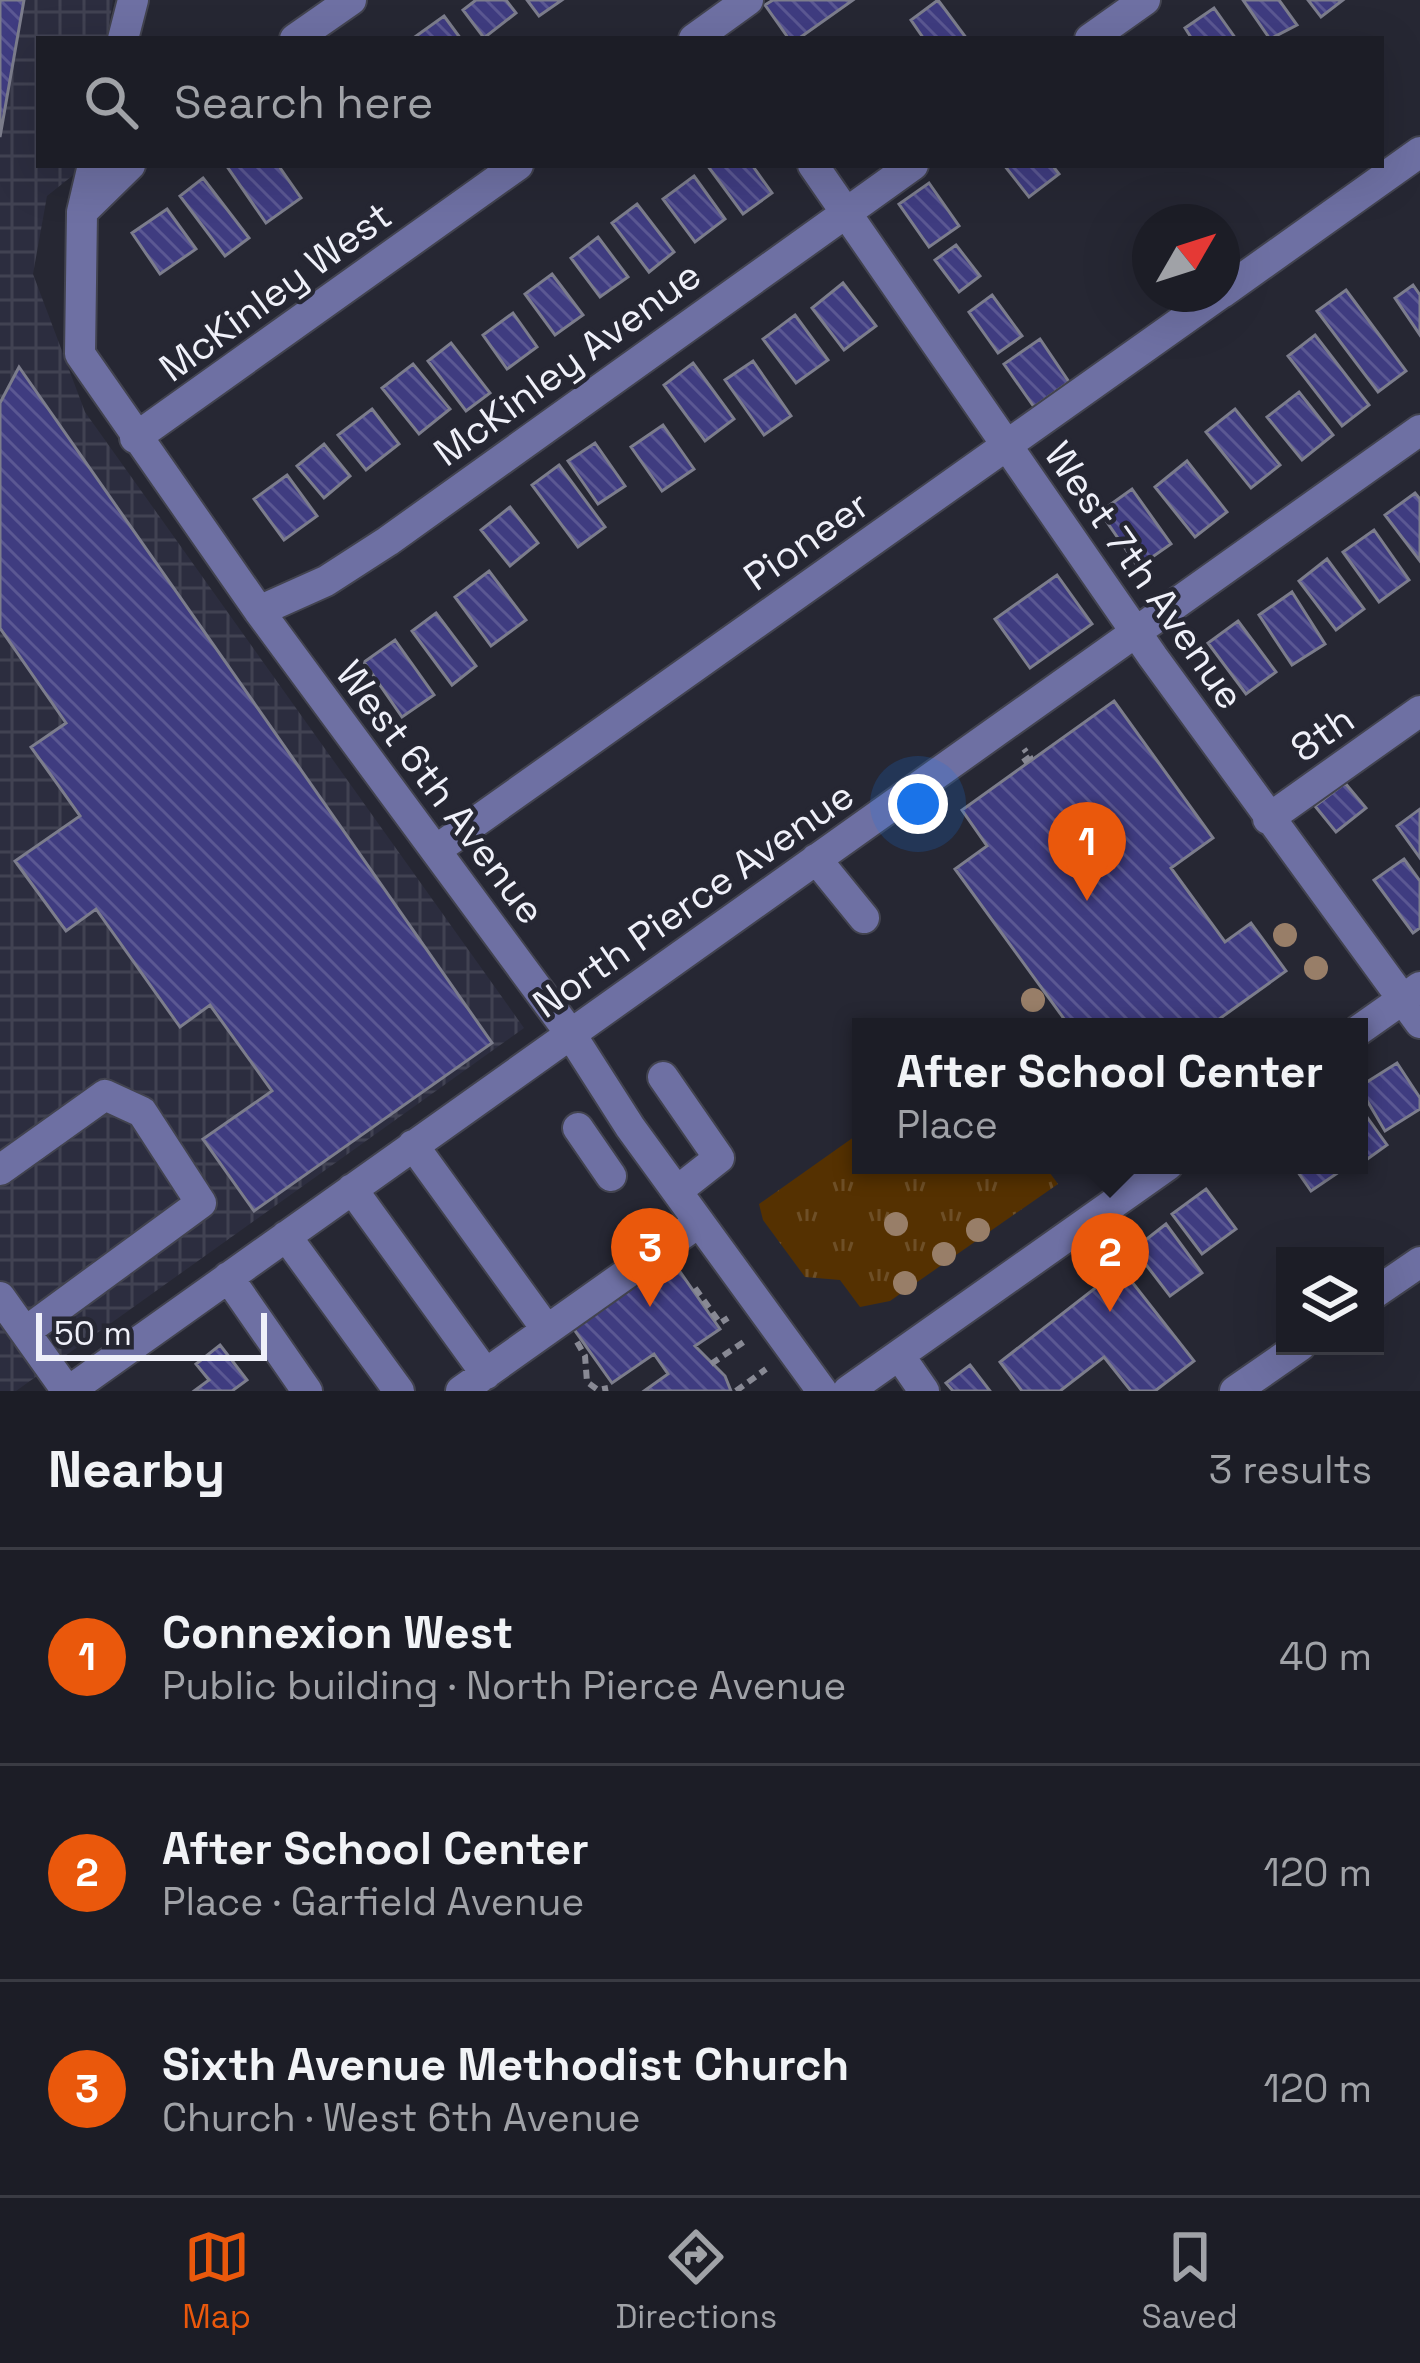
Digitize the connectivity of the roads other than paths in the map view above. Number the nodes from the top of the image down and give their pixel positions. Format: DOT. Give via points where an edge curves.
graph roads {
  1 [pos="133,0"];
  2 [pos="351,0"];
  3 [pos="748,0"];
  4 [pos="1144,0"];
  5 [pos="708,26"];
  6 [pos="124,36"];
  7 [pos="299,36"];
  8 [pos="1094,36"];
  9 [pos="1420,152"];
  10 [pos="92,168"];
  11 [pos="127,168"];
  12 [pos="514,168"];
  13 [pos="815,168"];
  14 [pos="909,168"];
  15 [pos="82,212"];
  16 [pos="846,212"];
  17 [pos="1240,280"];
  18 [pos="1194,312"];
  19 [pos="1420,430"];
  20 [pos="136,438"];
  21 [pos="1007,445"];
  22 [pos="259,611"];
  23 [pos="1136,633"];
  24 [pos="1420,711"];
  25 [pos="1268,819"];
  26 [pos="436,850"];
  27 [pos="816,859"];
  28 [pos="864,918"];
  29 [pos="1414,1003"];
  30 [pos="1368,1026"];
  31 [pos="570,1033"];
  32 [pos="663,1077"];
  33 [pos="630,1127"];
  34 [pos="412,1145"];
  35 [pos="595,1152"];
  36 [pos="0,1170"];
  37 [pos="1155,1174"];
  38 [pos="352,1189"];
  39 [pos="677,1192"];
  40 [pos="698,1223"];
  41 [pos="286,1236"];
  42 [pos="1420,1262"];
  43 [pos="228,1277"];
  44 [pos="1384,1287"];
  45 [pos="0,1297"];
  46 [pos="554,1324"];
  47 [pos="26,1332"];
  48 [pos="899,1355"];
  49 [pos="1287,1355"];
  50 [pos="473,1382"];
  51 [pos="68,1391"];
  52 [pos="307,1391"];
  53 [pos="399,1391"];
  54 [pos="822,1391"];
  55 [pos="848,1391"];
  56 [pos="924,1391"];
  57 [pos="1235,1391"];
  1 -- 6 [label="street"];
  2 -- 7 [label="street"];
  3 -- 5 [label="street"];
  4 -- 8 [label="street"];
  9 -- 17 [label="street, Pioneer"];
  10 -- 15 [label="street, West 6th Avenue"];
  11 -- 15 [label="street"];
  12 -- 20 [label="street, McKinley West"];
  13 -- 16 [label="street, West 7th Avenue"];
  14 -- 16 [label="street, McKinley Avenue"];
  15 -- 20 [label="street, West 6th Avenue" via="80,354"];
  16 -- 21 [label="street, West 7th Avenue"];
  16 -- 22 [label="street, McKinley Avenue" via="388,541"];
  18 -- 21 [label="street, Pioneer"];
  19 -- 23 [label="street, North Pierce Avenue"];
  20 -- 22 [label="street, West 6th Avenue"];
  21 -- 23 [label="street, West 7th Avenue"];
  21 -- 26 [label="street, Pioneer"];
  22 -- 26 [label="street, West 6th Avenue"];
  23 -- 25 [label="street, West 7th Avenue"];
  23 -- 27 [label="street, North Pierce Avenue"];
  24 -- 25 [label="street, 8th"];
  25 -- 29 [label="street, West 7th Avenue"];
  26 -- 31 [label="street, West 6th Avenue"];
  27 -- 28 [label="street"];
  27 -- 31 [label="street, North Pierce Avenue"];
  29 -- 30 [label="street"];
  31 -- 33 [label="street, West 6th Avenue"];
  31 -- 34 [label="street, North Pierce Avenue"];
  32 -- 39 [label="street" via="719,1158"];
  33 -- 35 [label="street"];
  33 -- 39 [label="street, West 6th Avenue"];
  34 -- 38 [label="street, North Pierce Avenue"];
  34 -- 46 [label="street"];
  36 -- 47 [label="street" via="105,1094 142,1112 201,1203"];
  37 -- 48 [label="street"];
  38 -- 41 [label="street, North Pierce Avenue"];
  38 -- 50 [label="street"];
  39 -- 40 [label="street, West 6th Avenue"];
  40 -- 46 [label="street"];
  40 -- 54 [label="street, West 6th Avenue"];
  41 -- 43 [label="street, North Pierce Avenue"];
  41 -- 53 [label="street"];
  42 -- 44 [label="street"];
  43 -- 51 [label="street, North Pierce Avenue"];
  43 -- 52 [label="street"];
  45 -- 47 [label="street"];
  46 -- 50 [label="street"];
  47 -- 51 [label="street"];
  48 -- 55 [label="street"];
  48 -- 56 [label="street"];
  49 -- 57 [label="street"];
}
